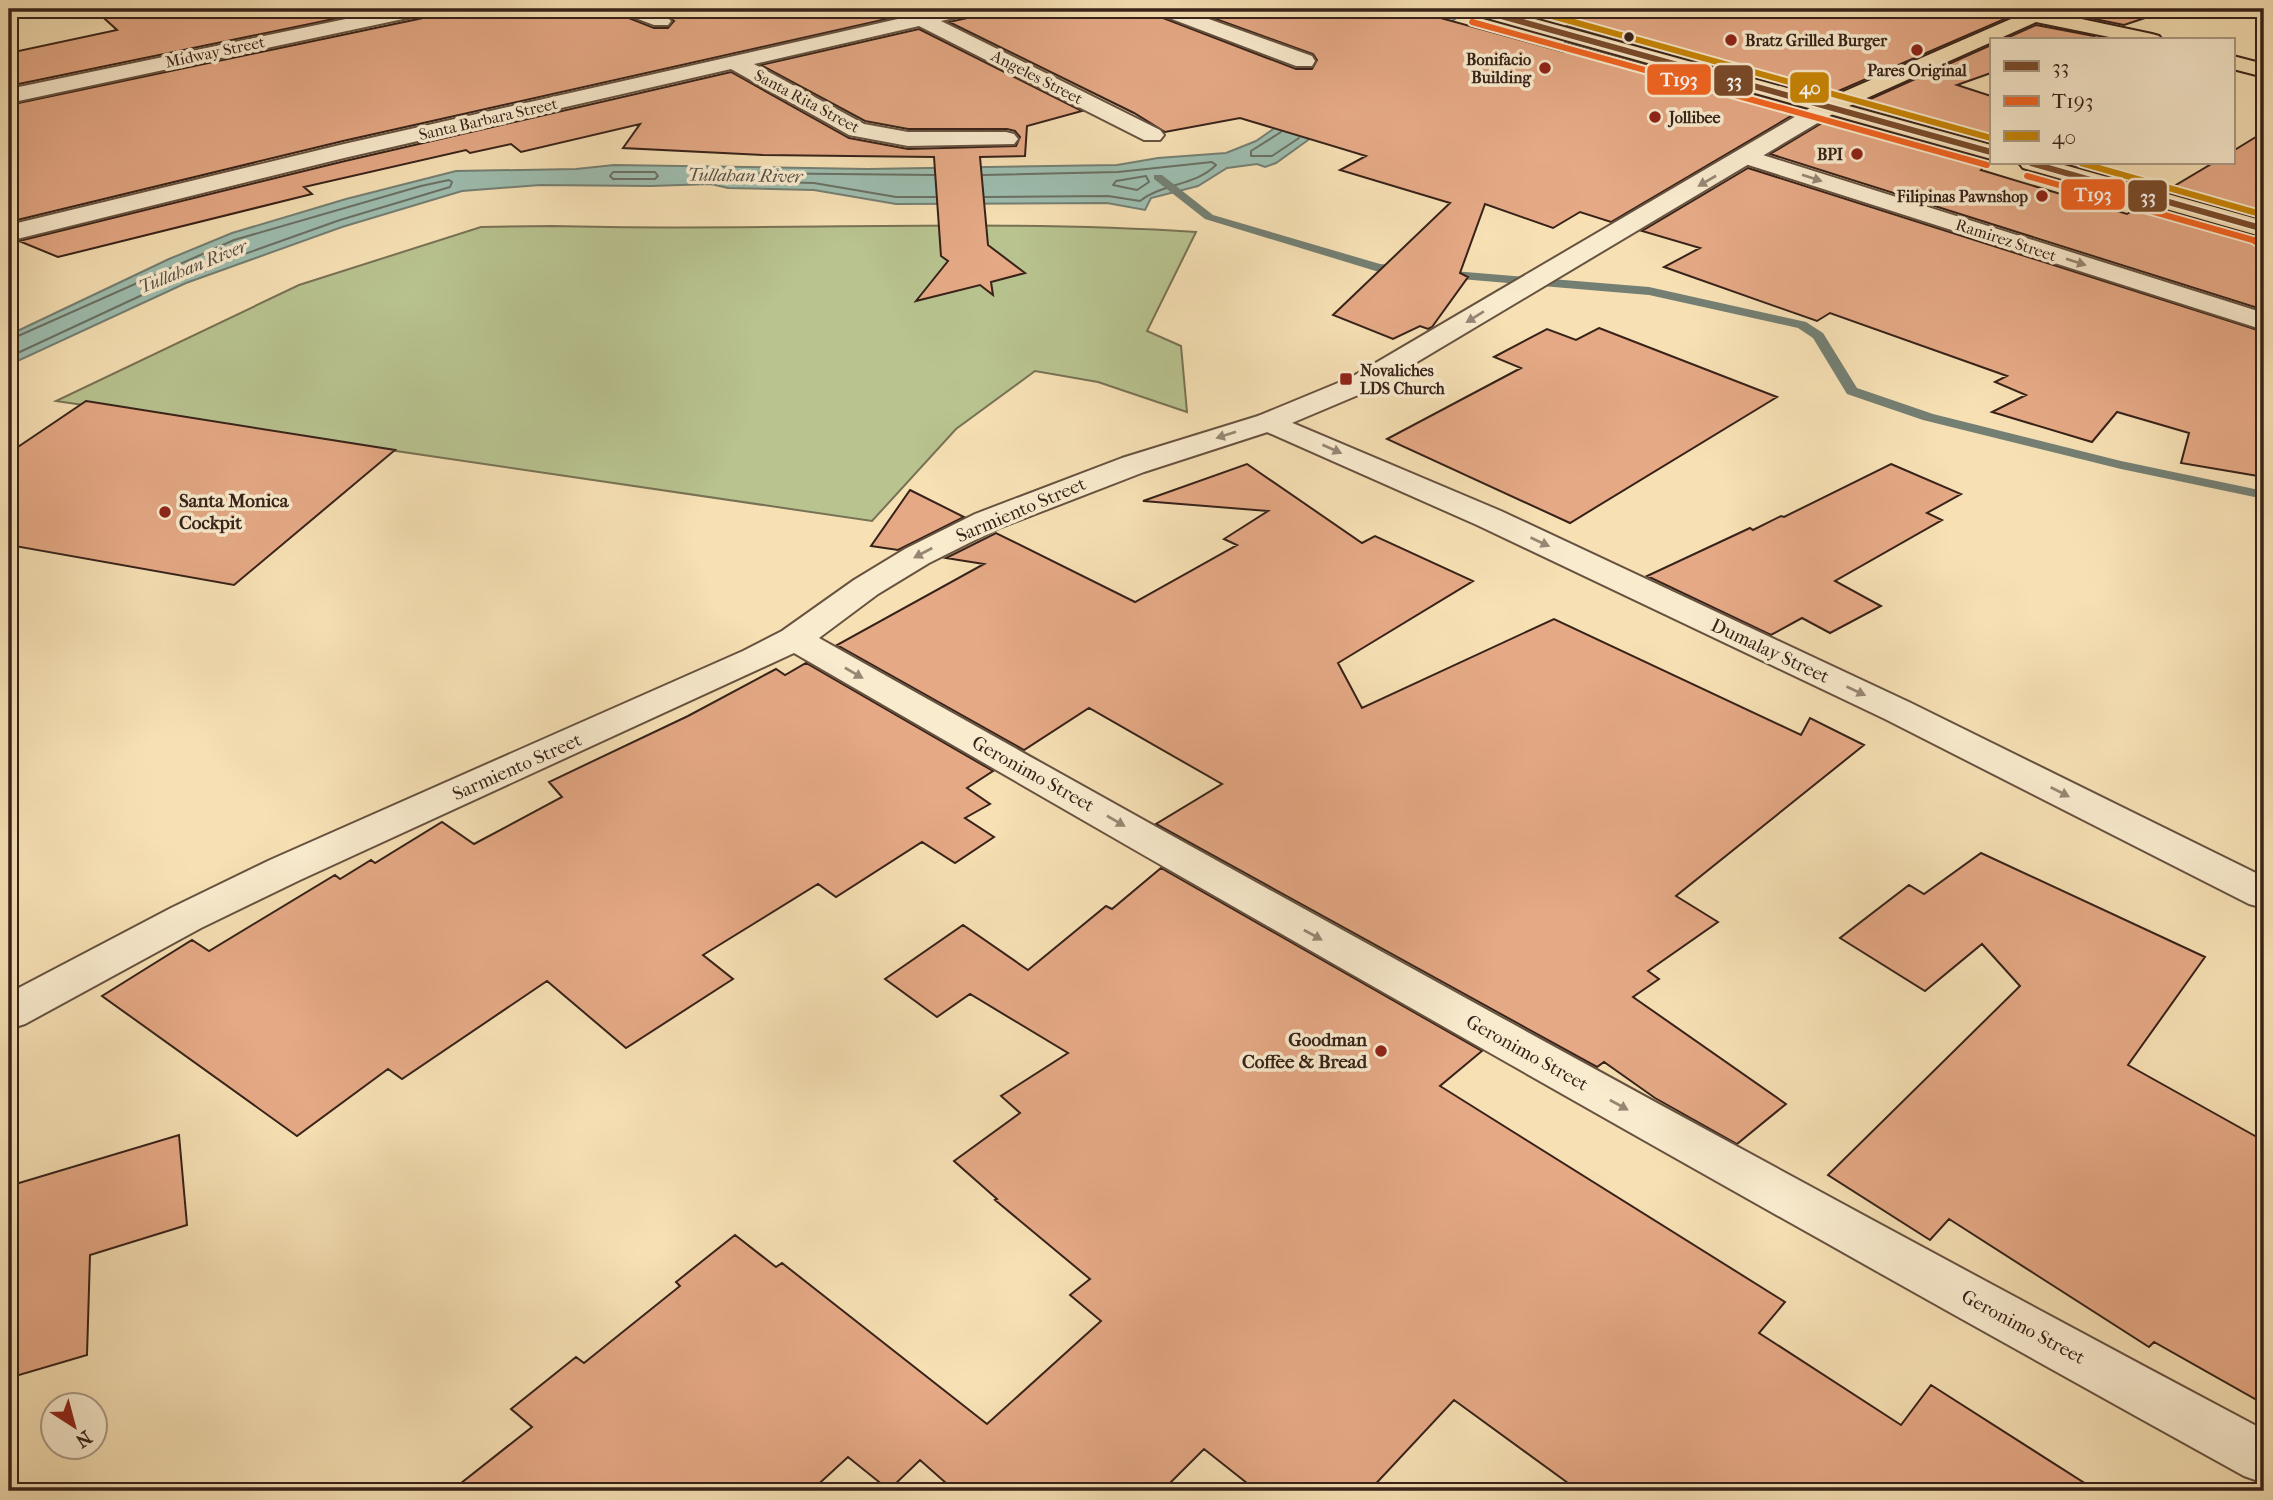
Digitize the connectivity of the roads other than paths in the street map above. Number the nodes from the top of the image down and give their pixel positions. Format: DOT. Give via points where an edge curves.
graph roads {
  1 [pos="422,9"];
  2 [pos="629,9"];
  3 [pos="968,9"];
  4 [pos="1163,9"];
  5 [pos="1476,9"];
  6 [pos="2003,9"];
  7 [pos="2034,15"];
  8 [pos="922,20"];
  9 [pos="661,21"];
  10 [pos="2143,38"];
  11 [pos="1304,61"];
  12 [pos="2234,62"];
  13 [pos="736,63"];
  14 [pos="2264,71"];
  15 [pos="9,96"];
  16 [pos="1828,107"];
  17 [pos="1152,135"];
  18 [pos="1006,139"];
  19 [pos="1990,152"];
  20 [pos="1747,158"];
  21 [pos="2035,164"];
  22 [pos="2264,229"];
  23 [pos="9,233"];
  24 [pos="2264,322"];
  25 [pos="1269,422"];
  26 [pos="795,639"];
  27 [pos="2264,894"];
  28 [pos="9,1013"];
  29 [pos="2264,1458"];
  1 -- 15 [label="street, Midway Street"];
  2 -- 9 [label="street"];
  3 -- 8 [label="street, Santa Barbara Street"];
  4 -- 11 [label="street"];
  5 -- 16 [label="main road"];
  6 -- 7 [label="street"];
  7 -- 10 [label="main road"];
  7 -- 16 [label="main road, Sarmiento Street"];
  8 -- 13 [label="street, Santa Barbara Street"];
  8 -- 17 [label="street, Angeles Street"];
  12 -- 14 [label="main road"];
  13 -- 18 [label="street, Santa Rita Street" via="857,130 908,139"];
  13 -- 23 [label="street, Santa Barbara Street" via="344,151"];
  16 -- 19 [label="main road"];
  16 -- 20 [label="street, Sarmiento Street"];
  20 -- 24 [label="street, Ramirez Street, one-way"];
  20 -- 25 [label="street, Sarmiento Street, one-way" via="1420,351 1360,384"];
  21 -- 22 [label="main road"];
  25 -- 26 [label="street, Sarmiento Street, one-way" via="1133,465 987,521 866,587"];
  25 -- 27 [label="street, Dumalay Street, one-way" via="1489,518 1879,702"];
  26 -- 28 [label="street, Sarmiento Street" via="285,870"];
  26 -- 29 [label="street, Geronimo Street, one-way" via="1277,915"];
}
